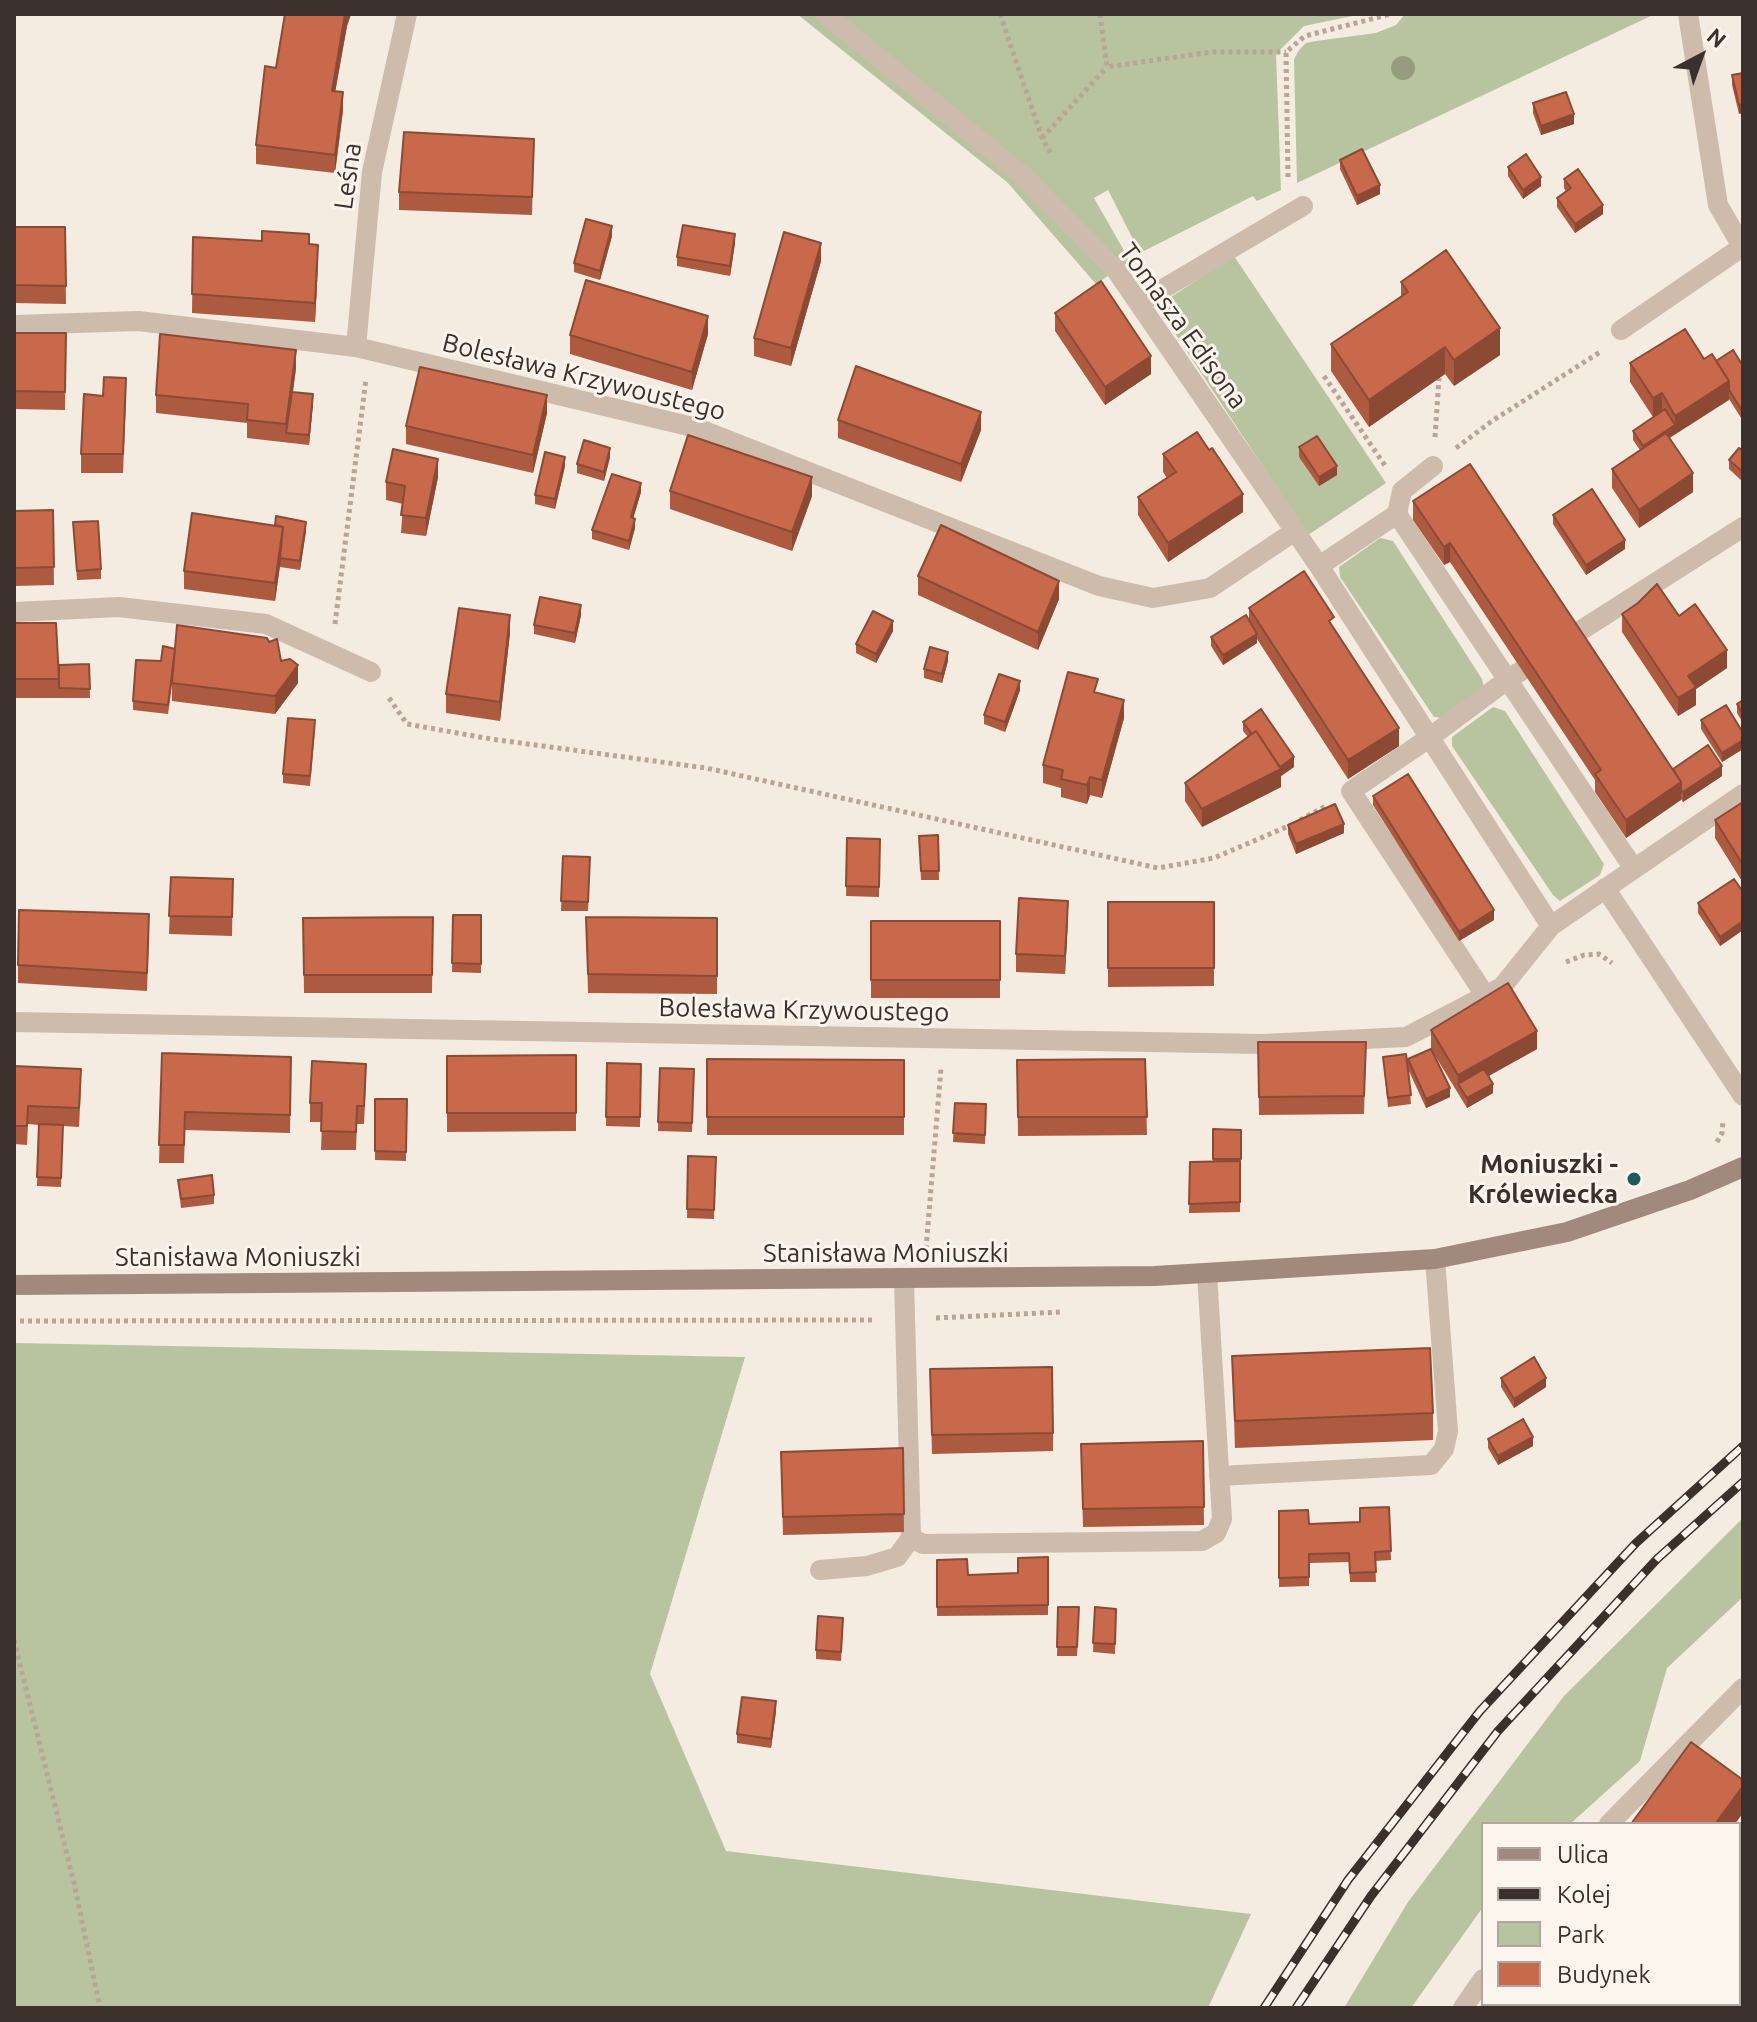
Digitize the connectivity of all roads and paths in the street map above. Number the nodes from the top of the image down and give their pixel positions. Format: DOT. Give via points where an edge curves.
graph roads {
  1 [pos="407,14"];
  2 [pos="825,14"];
  3 [pos="1000,14"];
  4 [pos="1100,14"];
  5 [pos="1391,14"];
  6 [pos="1688,14"];
  7 [pos="1286,52"];
  8 [pos="1107,67"];
  9 [pos="1042,138"];
  10 [pos="1057,166"];
  11 [pos="1303,206"];
  12 [pos="1743,247"];
  13 [pos="1139,303"];
  14 [pos="14,325"];
  15 [pos="1621,330"];
  16 [pos="362,349"];
  17 [pos="1324,376"];
  18 [pos="1439,378"];
  19 [pos="1433,466"];
  20 [pos="1402,491"];
  21 [pos="1397,514"];
  22 [pos="1743,527"];
  23 [pos="1295,531"];
  24 [pos="1319,566"];
  25 [pos="14,612"];
  26 [pos="1572,636"];
  27 [pos="332,653"];
  28 [pos="371,672"];
  29 [pos="1514,676"];
  30 [pos="1429,738"];
  31 [pos="1351,791"];
  32 [pos="1743,794"];
  33 [pos="1634,869"];
  34 [pos="1605,888"];
  35 [pos="1551,926"];
  36 [pos="1557,965"];
  37 [pos="1619,972"];
  38 [pos="1485,995"];
  39 [pos="14,1022"];
  40 [pos="944,1039"];
  41 [pos="1743,1096"];
  42 [pos="1715,1108"];
  43 [pos="1716,1143"];
  44 [pos="1743,1167"];
  45 [pos="926,1244"];
  46 [pos="1435,1259"];
  47 [pos="1207,1273"];
  48 [pos="904,1279"];
  49 [pos="14,1285"];
  50 [pos="1219,1476"];
  51 [pos="911,1538"];
  52 [pos="820,1570"];
  53 [pos="14,1640"];
  54 [pos="1743,1688"];
  55 [pos="1611,1822"];
  56 [pos="1481,1982"];
  57 [pos="100,2008"];
  58 [pos="1463,2008"];
  1 -- 16 [label="street, Leśna" via="372,172"];
  2 -- 13 [label="street, Tomasza Edisona" via="1022,175 1116,270"];
  3 -- 9 [label="path"];
  4 -- 8 [label="path"];
  5 -- 7 [label="path" via="1305,36"];
  6 -- 12 [label="street" via="1718,205"];
  7 -- 8 [label="path" via="1211,52"];
  7 -- 11 [label="path" via="1288,182"];
  8 -- 9 [label="path"];
  9 -- 10 [label="path"];
  11 -- 13 [label="street"];
  12 -- 15 [label="street"];
  13 -- 23 [label="street, Tomasza Edisona"];
  14 -- 16 [label="street, Bolesława Krzywoustego" via="138,321"];
  15 -- 19 [label="path" via="1619,340 1492,421"];
  16 -- 23 [label="street, Bolesława Krzywoustego" via="697,428 1099,586 1153,598 1210,588"];
  16 -- 27 [label="path"];
  17 -- 20 [label="path"];
  18 -- 19 [label="path"];
  19 -- 20 [label="street"];
  20 -- 21 [label="street"];
  21 -- 24 [label="street"];
  21 -- 29 [label="street"];
  22 -- 26 [label="street"];
  23 -- 24 [label="street"];
  24 -- 30 [label="street"];
  25 -- 27 [label="street" via="119,607 266,624"];
  27 -- 28 [label="street"];
  28 -- 31 [label="path" via="407,724 706,768 1158,868 1214,858 1291,825"];
  29 -- 30 [label="street"];
  29 -- 33 [label="street"];
  30 -- 31 [label="street"];
  30 -- 35 [label="street"];
  31 -- 38 [label="street"];
  32 -- 33 [label="street, Bolesława Krzywoustego"];
  33 -- 34 [label="street, Bolesława Krzywoustego"];
  34 -- 35 [label="street, Bolesława Krzywoustego"];
  34 -- 41 [label="street"];
  35 -- 38 [label="street, Bolesława Krzywoustego" via="1502,987"];
  36 -- 37 [label="path" via="1599,954"];
  38 -- 40 [label="street, Bolesława Krzywoustego" via="1406,1037 1263,1044"];
  39 -- 40 [label="street, Bolesława Krzywoustego"];
  40 -- 45 [label="path"];
  42 -- 43 [label="path" via="1724,1121"];
  44 -- 46 [label="street, Stanisława Moniuszki" via="1567,1232"];
  46 -- 47 [label="street, Stanisława Moniuszki"];
  46 -- 50 [label="street" via="1448,1431 1444,1449 1431,1465"];
  47 -- 48 [label="street, Stanisława Moniuszki"];
  47 -- 50 [label="street"];
  48 -- 49 [label="street, Stanisława Moniuszki"];
  48 -- 51 [label="street"];
  50 -- 51 [label="street" via="1222,1519 1216,1533 1202,1541 923,1544"];
  51 -- 52 [label="street" via="897,1557"];
  53 -- 57 [label="path"];
  54 -- 55 [label="street"];
  56 -- 58 [label="street"];
}
